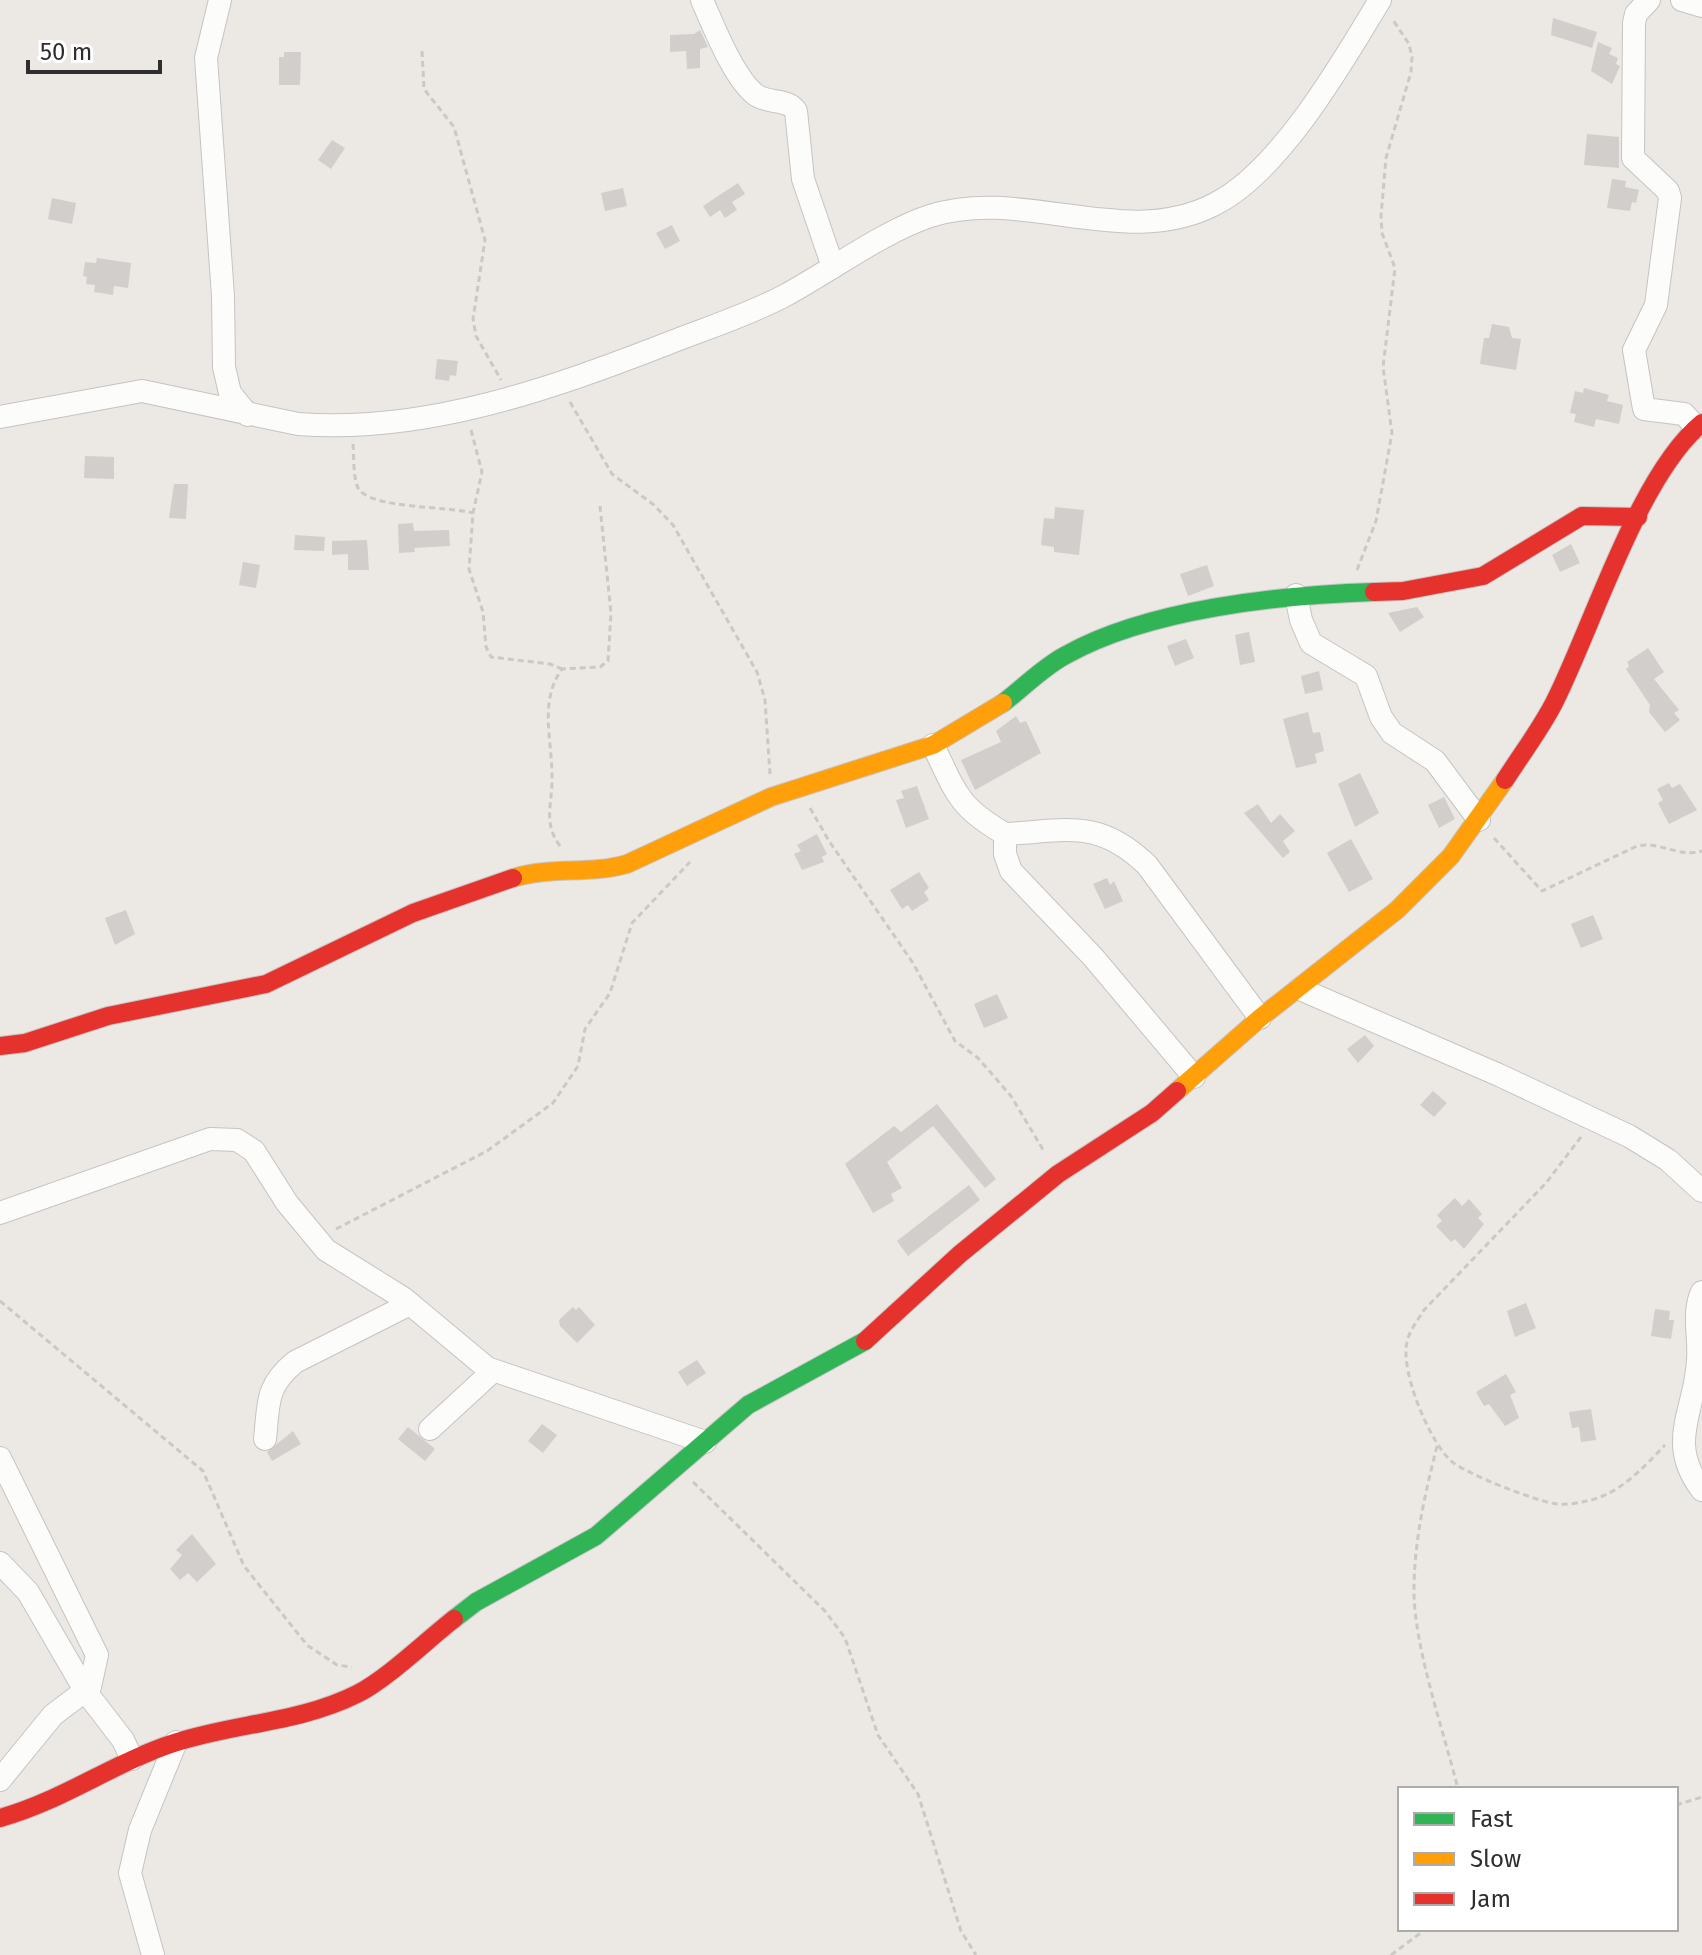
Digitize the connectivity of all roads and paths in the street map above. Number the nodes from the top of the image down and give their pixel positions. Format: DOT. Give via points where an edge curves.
graph roads {
  1 [pos="220,0"];
  2 [pos="702,0"];
  3 [pos="1380,0"];
  4 [pos="1649,0"];
  5 [pos="1682,0"];
  6 [pos="1702,6"];
  7 [pos="422,51"];
  8 [pos="833,267"];
  9 [pos="559,386"];
  10 [pos="512,398"];
  11 [pos="464,407"];
  12 [pos="248,415"];
  13 [pos="0,417"];
  14 [pos="350,425"];
  15 [pos="1699,425"];
  16 [pos="600,506"];
  17 [pos="473,513"];
  18 [pos="1638,517"];
  19 [pos="1348,592"];
  20 [pos="1296,595"];
  21 [pos="562,669"];
  22 [pos="933,745"];
  23 [pos="803,789"];
  24 [pos="771,797"];
  25 [pos="1479,820"];
  26 [pos="1005,834"];
  27 [pos="1702,851"];
  28 [pos="696,854"];
  29 [pos="587,869"];
  30 [pos="1300,989"];
  31 [pos="1260,1018"];
  32 [pos="0,1046"];
  33 [pos="1194,1077"];
  34 [pos="1593,1121"];
  35 [pos="1058,1174"];
  36 [pos="1702,1191"];
  37 [pos="0,1213"];
  38 [pos="314,1239"];
  39 [pos="1702,1292"];
  40 [pos="0,1301"];
  41 [pos="410,1304"];
  42 [pos="493,1371"];
  43 [pos="1683,1427"];
  44 [pos="430,1429"];
  45 [pos="265,1439"];
  46 [pos="705,1442"];
  47 [pos="1437,1446"];
  48 [pos="0,1458"];
  49 [pos="679,1468"];
  50 [pos="1702,1490"];
  51 [pos="0,1563"];
  52 [pos="353,1667"];
  53 [pos="86,1692"];
  54 [pos="176,1742"];
  55 [pos="132,1759"];
  56 [pos="0,1780"];
  57 [pos="1458,1787"];
  58 [pos="1702,1797"];
  59 [pos="1678,1804"];
  60 [pos="0,1818"];
  61 [pos="1423,1931"];
  62 [pos="153,1955"];
  63 [pos="976,1955"];
  64 [pos="1391,1955"];
  1 -- 12 [label="street" via="206,58 224,367 230,393"];
  2 -- 8 [label="street" via="750,91 796,111 806,192"];
  3 -- 8 [label="street" via="1272,161 1215,205 1157,223 964,208 928,217"];
  3 -- 19 [label="path" via="1412,57 1386,158 1381,216 1395,268 1383,367 1392,433 1376,521"];
  4 -- 15 [label="street" via="1634,23 1633,158 1670,198 1656,305 1638,337 1633,363 1644,409 1684,414"];
  5 -- 6 [label="street"];
  7 -- 10 [label="path" via="424,89 454,127 485,240 473,304 476,336"];
  8 -- 9 [label="street" via="781,297"];
  9 -- 10 [label="street"];
  9 -- 24 [label="path" via="612,474 673,525 757,672 765,700"];
  10 -- 11 [label="street"];
  11 -- 14 [label="street"];
  11 -- 17 [label="path" via="482,463"];
  12 -- 13 [label="street" via="142,391"];
  12 -- 14 [label="street" via="298,424"];
  14 -- 17 [label="path" via="361,492 395,505 445,506"];
  15 -- 18 [label="street" via="1660,476"];
  16 -- 21 [label="path" via="611,613 609,655 600,667"];
  17 -- 21 [label="path" via="469,569 483,612 489,656"];
  18 -- 19 [label="street" via="1582,516 1483,576 1403,591"];
  18 -- 25 [label="street" via="1553,705"];
  19 -- 20 [label="street"];
  20 -- 22 [label="street" via="1210,609 1065,655 989,714"];
  20 -- 25 [label="street" via="1311,643 1366,676 1392,733 1435,761"];
  21 -- 29 [label="path" via="547,716 549,821 563,850"];
  22 -- 23 [label="street"];
  22 -- 26 [label="street" via="972,815"];
  23 -- 24 [label="street"];
  23 -- 35 [label="path" via="829,841 913,963 955,1041 1011,1096"];
  24 -- 29 [label="street" via="627,864"];
  25 -- 27 [label="path" via="1542,891 1637,846 1655,844 1680,854"];
  25 -- 30 [label="street" via="1397,910"];
  26 -- 31 [label="street" via="1098,831 1126,846 1147,865"];
  26 -- 33 [label="street" via="1011,871 1093,957"];
  28 -- 38 [label="path" via="632,923 610,993 585,1029 578,1066 553,1103 487,1151"];
  29 -- 32 [label="street" via="538,870 413,913 266,984 108,1016"];
  30 -- 31 [label="street"];
  30 -- 34 [label="street"];
  31 -- 33 [label="street"];
  33 -- 35 [label="street" via="1152,1113"];
  34 -- 36 [label="street" via="1649,1146"];
  34 -- 47 [label="path" via="1546,1183 1424,1310 1407,1339 1405,1352 1423,1418"];
  35 -- 46 [label="street" via="867,1340 769,1391"];
  37 -- 38 [label="street" via="210,1139 226,1138 254,1151"];
  38 -- 41 [label="street" via="340,1262"];
  39 -- 43 [label="street" via="1696,1312 1697,1375"];
  40 -- 52 [label="path" via="203,1471 244,1566 307,1645 337,1665"];
  41 -- 42 [label="street"];
  41 -- 45 [label="street" via="281,1373 270,1389"];
  42 -- 44 [label="street"];
  42 -- 46 [label="street"];
  43 -- 47 [label="path" via="1613,1491 1589,1501 1558,1504 1453,1463"];
  43 -- 50 [label="street" via="1685,1459"];
  46 -- 49 [label="street"];
  47 -- 57 [label="path" via="1419,1517 1414,1592"];
  48 -- 53 [label="street" via="96,1648 94,1677"];
  49 -- 54 [label="street" via="596,1536 476,1602 359,1693 286,1720"];
  49 -- 63 [label="path" via="825,1611 845,1638 878,1735 918,1794 961,1931"];
  51 -- 53 [label="street" via="28,1592"];
  53 -- 55 [label="street"];
  53 -- 56 [label="street" via="53,1715"];
  54 -- 55 [label="street"];
  54 -- 62 [label="street" via="140,1830 130,1873"];
  55 -- 60 [label="street" via="37,1808"];
  58 -- 59 [label="path"];
  61 -- 64 [label="path"];
}
